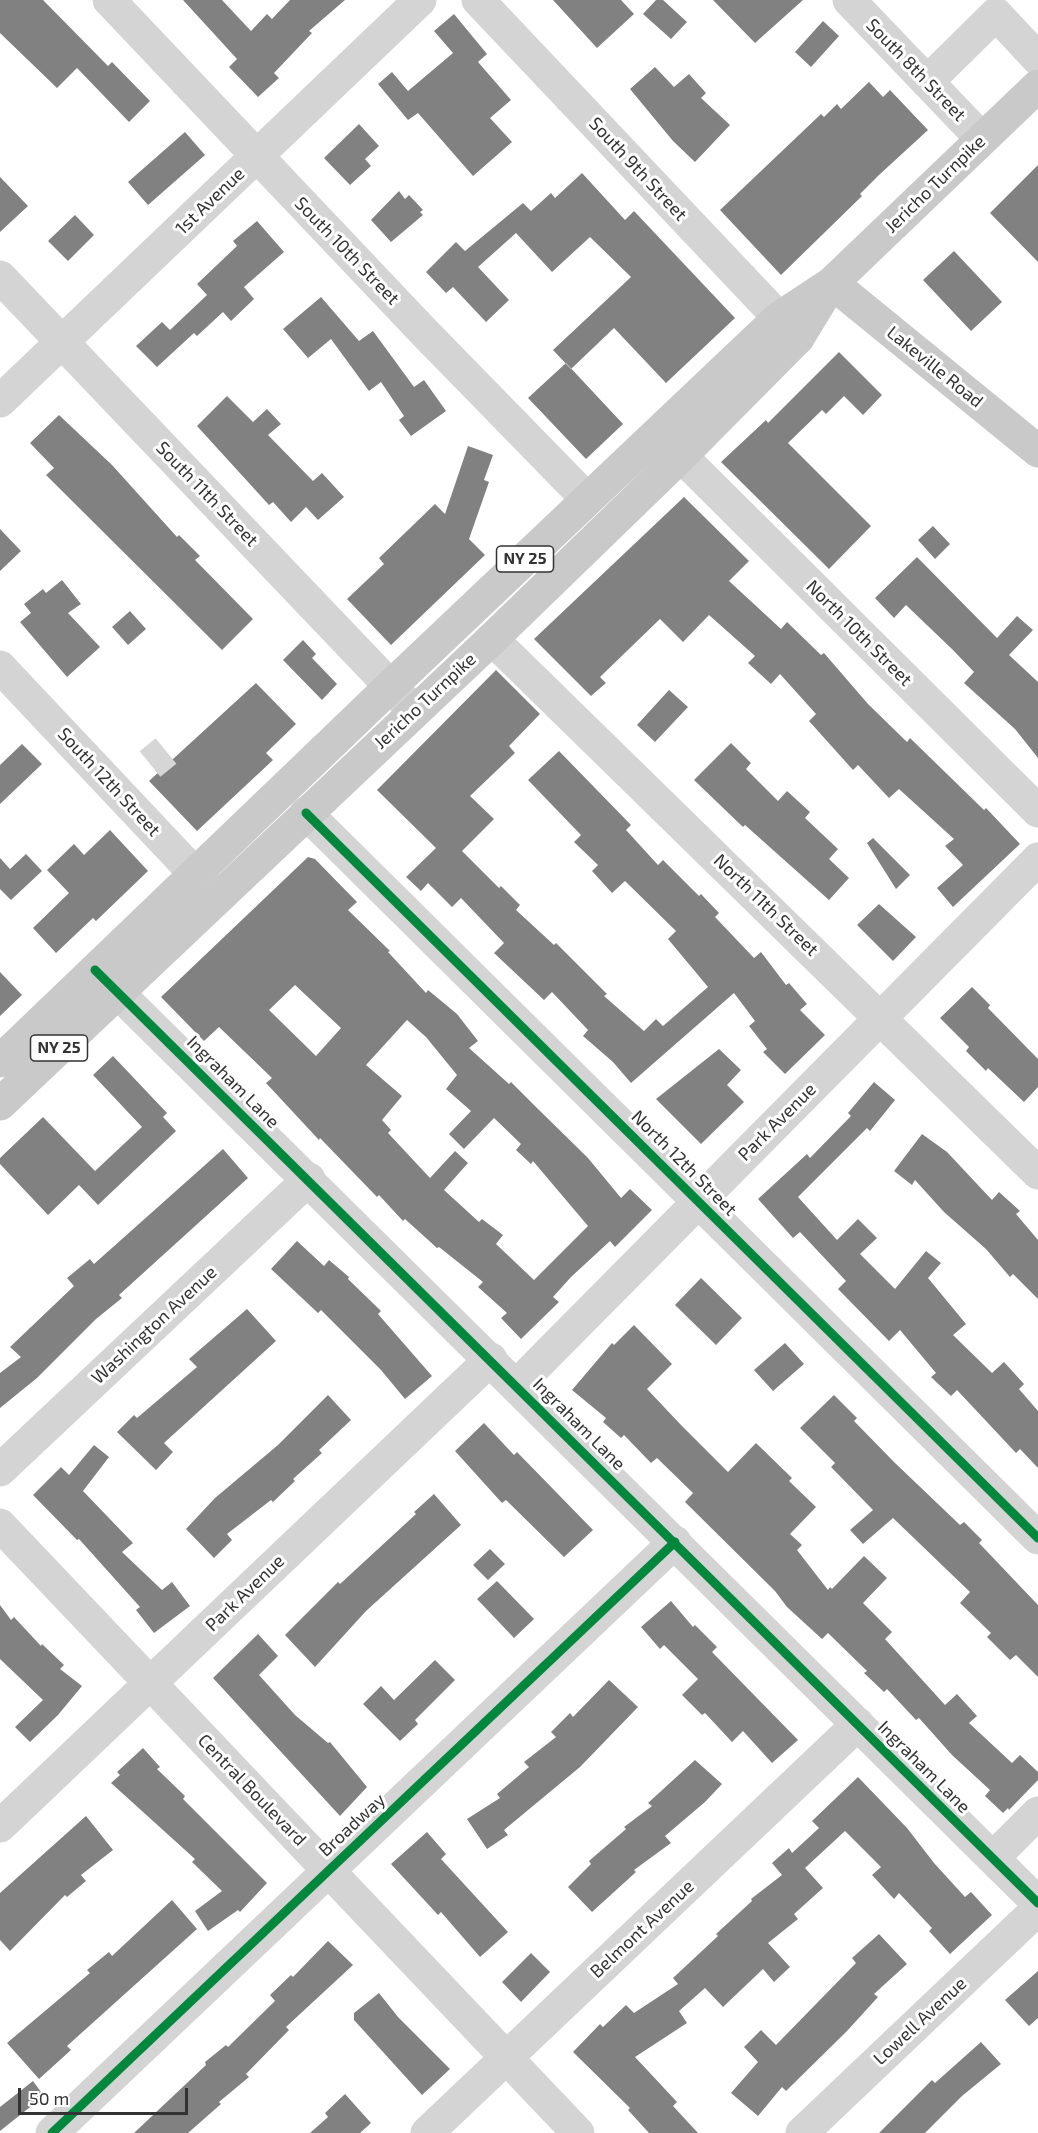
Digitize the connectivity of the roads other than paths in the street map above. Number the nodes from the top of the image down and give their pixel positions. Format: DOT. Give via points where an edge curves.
graph roads {
  1 [pos="109,0"];
  2 [pos="420,0"];
  3 [pos="478,0"];
  4 [pos="849,0"];
  5 [pos="1038,59"];
  6 [pos="927,82"];
  7 [pos="1038,86"];
  8 [pos="982,140"];
  9 [pos="256,156"];
  10 [pos="0,277"];
  11 [pos="832,283"];
  12 [pos="789,328"];
  13 [pos="62,342"];
  14 [pos="0,400"];
  15 [pos="1038,452"];
  16 [pos="681,456"];
  17 [pos="587,499"];
  18 [pos="492,639"];
  19 [pos="0,667"];
  20 [pos="391,686"];
  21 [pos="414,711"];
  22 [pos="340,736"];
  23 [pos="1038,811"];
  24 [pos="306,813"];
  25 [pos="1038,859"];
  26 [pos="206,886"];
  27 [pos="106,981"];
  28 [pos="881,1017"];
  29 [pos="0,1061"];
  30 [pos="0,1104"];
  31 [pos="1038,1173"];
  32 [pos="309,1179"];
  33 [pos="699,1201"];
  34 [pos="491,1359"];
  35 [pos="517,1385"];
  36 [pos="0,1470"];
  37 [pos="0,1525"];
  38 [pos="1038,1538"];
  39 [pos="675,1542"];
  40 [pos="151,1683"];
  41 [pos="858,1725"];
  42 [pos="1038,1813"];
  43 [pos="0,1826"];
  44 [pos="993,1858"];
  45 [pos="328,1870"];
  46 [pos="1038,1903"];
  47 [pos="1038,1909"];
  48 [pos="507,2058"];
  49 [pos="52,2133"];
  50 [pos="427,2133"];
  51 [pos="578,2133"];
  52 [pos="802,2133"];
  1 -- 9 [label="street, South 10th Street"];
  2 -- 9 [label="street, 1st Avenue"];
  3 -- 12 [label="street, South 9th Street"];
  4 -- 6 [label="street, South 8th Street"];
  5 -- 6 [label="street" via="996,14"];
  6 -- 8 [label="street, South 8th Street"];
  7 -- 8 [label="main road, Jericho Turnpike / NY 25"];
  8 -- 11 [label="main road, Jericho Turnpike / NY 25"];
  9 -- 13 [label="street, 1st Avenue"];
  9 -- 17 [label="street, South 10th Street"];
  10 -- 13 [label="street, South 11th Street"];
  11 -- 12 [label="main road, Jericho Turnpike / NY 25"];
  11 -- 15 [label="main road, Lakeville Road"];
  12 -- 16 [label="main road, Jericho Turnpike / NY 25"];
  12 -- 17 [label="main road, Jericho Turnpike / NY 25"];
  13 -- 14 [label="street, 1st Avenue"];
  13 -- 20 [label="street, South 11th Street"];
  16 -- 18 [label="main road, Jericho Turnpike / NY 25"];
  16 -- 23 [label="street, North 10th Street"];
  17 -- 20 [label="main road, Jericho Turnpike / NY 25"];
  18 -- 21 [label="main road, Jericho Turnpike / NY 25"];
  18 -- 28 [label="street, North 11th Street"];
  19 -- 26 [label="street, South 12th Street"];
  20 -- 21 [label="street, South 11th Street"];
  20 -- 22 [label="main road, Jericho Turnpike / NY 25"];
  21 -- 24 [label="main road, Jericho Turnpike / NY 25"];
  22 -- 24 [label="main road" via="338,759 300,797"];
  22 -- 26 [label="main road, Jericho Turnpike / NY 25"];
  24 -- 26 [label="main road, Jericho Turnpike / NY 25"];
  24 -- 33 [label="street, North 12th Street"];
  25 -- 28 [label="street, Park Avenue"];
  26 -- 27 [label="main road, Jericho Turnpike / NY 25"];
  27 -- 29 [label="main road, Jericho Turnpike / NY 25"];
  27 -- 30 [label="main road, Jericho Turnpike / NY 25"];
  27 -- 32 [label="street, Ingraham Lane"];
  28 -- 31 [label="street, North 11th Street"];
  28 -- 33 [label="street, Park Avenue"];
  32 -- 34 [label="street, Ingraham Lane"];
  32 -- 36 [label="street, Washington Avenue"];
  33 -- 35 [label="street, Park Avenue"];
  33 -- 38 [label="street, North 12th Street"];
  34 -- 35 [label="street, Ingraham Lane"];
  34 -- 40 [label="street, Park Avenue"];
  35 -- 39 [label="street, Ingraham Lane"];
  37 -- 40 [label="street, Central Boulevard"];
  39 -- 41 [label="street, Ingraham Lane"];
  39 -- 45 [label="street, Broadway"];
  40 -- 43 [label="street, Park Avenue"];
  40 -- 45 [label="street, Central Boulevard"];
  41 -- 44 [label="street, Ingraham Lane"];
  41 -- 48 [label="street, Belmont Avenue"];
  42 -- 44 [label="street"];
  44 -- 46 [label="street, Ingraham Lane"];
  45 -- 48 [label="street, Central Boulevard"];
  45 -- 49 [label="street, Broadway"];
  47 -- 52 [label="street, Lowell Avenue"];
  48 -- 50 [label="street, Belmont Avenue"];
  48 -- 51 [label="street, Central Boulevard"];
}
